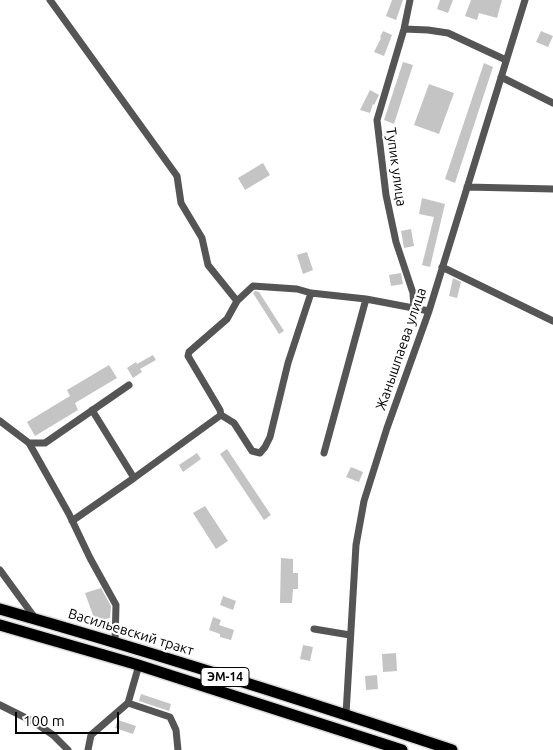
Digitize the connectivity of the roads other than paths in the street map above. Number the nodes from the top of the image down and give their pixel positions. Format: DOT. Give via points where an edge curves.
graph roads {
  1 [pos="50,0"];
  2 [pos="410,0"];
  3 [pos="523,1"];
  4 [pos="404,29"];
  5 [pos="506,60"];
  6 [pos="501,77"];
  7 [pos="553,103"];
  8 [pos="467,187"];
  9 [pos="553,189"];
  10 [pos="442,267"];
  11 [pos="311,293"];
  12 [pos="366,299"];
  13 [pos="236,301"];
  14 [pos="414,308"];
  15 [pos="429,311"];
  16 [pos="553,321"];
  17 [pos="129,385"];
  18 [pos="92,410"];
  19 [pos="221,415"];
  20 [pos="0,421"];
  21 [pos="29,443"];
  22 [pos="324,453"];
  23 [pos="134,478"];
  24 [pos="72,521"];
  25 [pos="0,570"];
  26 [pos="0,610"];
  27 [pos="36,620"];
  28 [pos="0,625"];
  29 [pos="314,629"];
  30 [pos="350,635"];
  31 [pos="115,643"];
  32 [pos="176,661"];
  33 [pos="139,665"];
  34 [pos="200,669"];
  35 [pos="170,675"];
  36 [pos="195,683"];
  37 [pos="128,703"];
  38 [pos="0,706"];
  39 [pos="346,714"];
  40 [pos="68,750"];
  41 [pos="88,750"];
  42 [pos="178,750"];
  43 [pos="402,750"];
  44 [pos="452,750"];
  1 -- 13 [label="street" via="177,176 181,203 202,238 208,265"];
  2 -- 4 [label="street, Тупик улица"];
  3 -- 5 [label="street, Жанышпаева улица"];
  4 -- 5 [label="street" via="448,33"];
  4 -- 14 [label="street, Тупик улица" via="378,120 386,195 396,242 413,293"];
  5 -- 6 [label="street, Жанышпаева улица"];
  6 -- 7 [label="street"];
  6 -- 8 [label="street, Жанышпаева улица"];
  8 -- 9 [label="street"];
  8 -- 10 [label="street, Жанышпаева улица"];
  10 -- 15 [label="street, Жанышпаева улица"];
  10 -- 16 [label="street"];
  11 -- 12 [label="street"];
  11 -- 13 [label="street" via="253,286"];
  11 -- 19 [label="street" via="288,363 270,437 260,453 252,451 234,423"];
  12 -- 14 [label="street"];
  12 -- 22 [label="street"];
  13 -- 19 [label="street" via="227,319 188,356"];
  14 -- 15 [label="street"];
  15 -- 30 [label="street, Жанышпаева улица" via="364,501 356,544"];
  17 -- 18 [label="street"];
  18 -- 21 [label="street" via="45,443"];
  18 -- 23 [label="street"];
  19 -- 23 [label="street"];
  20 -- 21 [label="street"];
  21 -- 24 [label="street"];
  23 -- 24 [label="street"];
  24 -- 31 [label="street" via="116,605"];
  25 -- 27 [label="street"];
  26 -- 27 [label="main road, Васильевский тракт / ЭМ-14"];
  27 -- 31 [label="main road, Васильевский тракт / ЭМ-14"];
  28 -- 33 [label="main road, ЭМ-14"];
  29 -- 30 [label="street"];
  30 -- 39 [label="street, Жанышпаева улица"];
  31 -- 32 [label="main road, Васильевский тракт / ЭМ-14"];
  32 -- 34 [label="main road, Васильевский тракт / ЭМ-14"];
  32 -- 35 [label="main road"];
  33 -- 35 [label="main road, ЭМ-14"];
  33 -- 37 [label="street"];
  34 -- 36 [label="main road"];
  34 -- 39 [label="main road, Васильевский тракт / ЭМ-14"];
  35 -- 36 [label="main road, ЭМ-14"];
  36 -- 43 [label="main road, ЭМ-14"];
  37 -- 41 [label="street" via="91,735"];
  37 -- 42 [label="street" via="170,717 176,730"];
  38 -- 40 [label="street" via="34,722 54,735"];
  39 -- 44 [label="main road, Васильевский тракт / ЭМ-14"];
}
